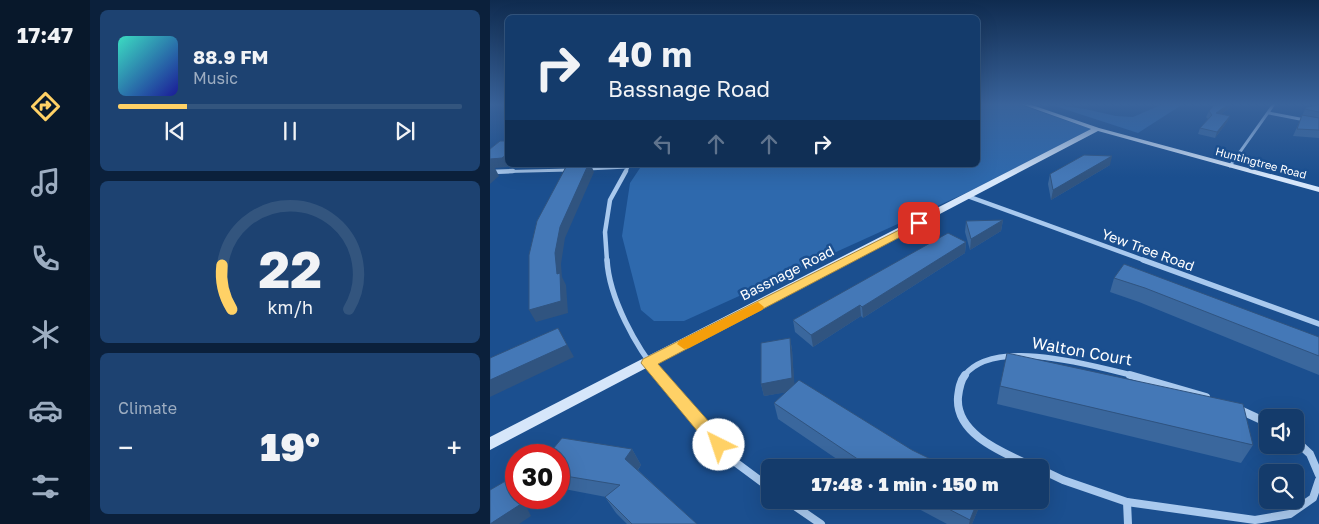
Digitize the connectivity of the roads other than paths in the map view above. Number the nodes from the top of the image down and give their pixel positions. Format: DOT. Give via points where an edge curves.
graph roads {
  1 [pos="1258,128"];
  2 [pos="1098,129"];
  3 [pos="1230,166"];
  4 [pos="613,167"];
  5 [pos="627,167"];
  6 [pos="574,169"];
  7 [pos="583,169"];
  8 [pos="490,172"];
  9 [pos="1319,190"];
  10 [pos="970,197"];
  11 [pos="1319,324"];
  12 [pos="648,363"];
  13 [pos="1216,401"];
  14 [pos="1232,407"];
  15 [pos="1259,419"];
  16 [pos="490,444"];
  17 [pos="1304,448"];
  18 [pos="1020,459"];
  19 [pos="1049,472"];
  20 [pos="1319,475"];
  21 [pos="1319,480"];
  22 [pos="761,481"];
  23 [pos="1127,502"];
  24 [pos="799,509"];
  25 [pos="821,524"];
  26 [pos="1128,524"];
  1 -- 3 [label="street"];
  2 -- 3 [label="street, Huntingtree Road"];
  2 -- 10 [label="street, Bassnage Road"];
  3 -- 9 [label="street, Huntingtree Road"];
  4 -- 7 [label="street"];
  5 -- 12 [label="street" via="610,200 607,214 608,277 635,341"];
  6 -- 8 [label="street"];
  10 -- 11 [label="street, Yew Tree Road"];
  10 -- 12 [label="street, Bassnage Road"];
  12 -- 16 [label="street, Bassnage Road"];
  12 -- 22 [label="street" via="731,458"];
  13 -- 18 [label="street, Walton Court" via="1162,382 1050,359 1018,356 974,365 961,377 957,408 966,425 981,438"];
  14 -- 15 [label="street"];
  17 -- 20 [label="street"];
  19 -- 23 [label="street"];
  21 -- 23 [label="street" via="1313,498 1290,514 1255,520"];
  23 -- 26 [label="street"];
  24 -- 25 [label="street"];
}
